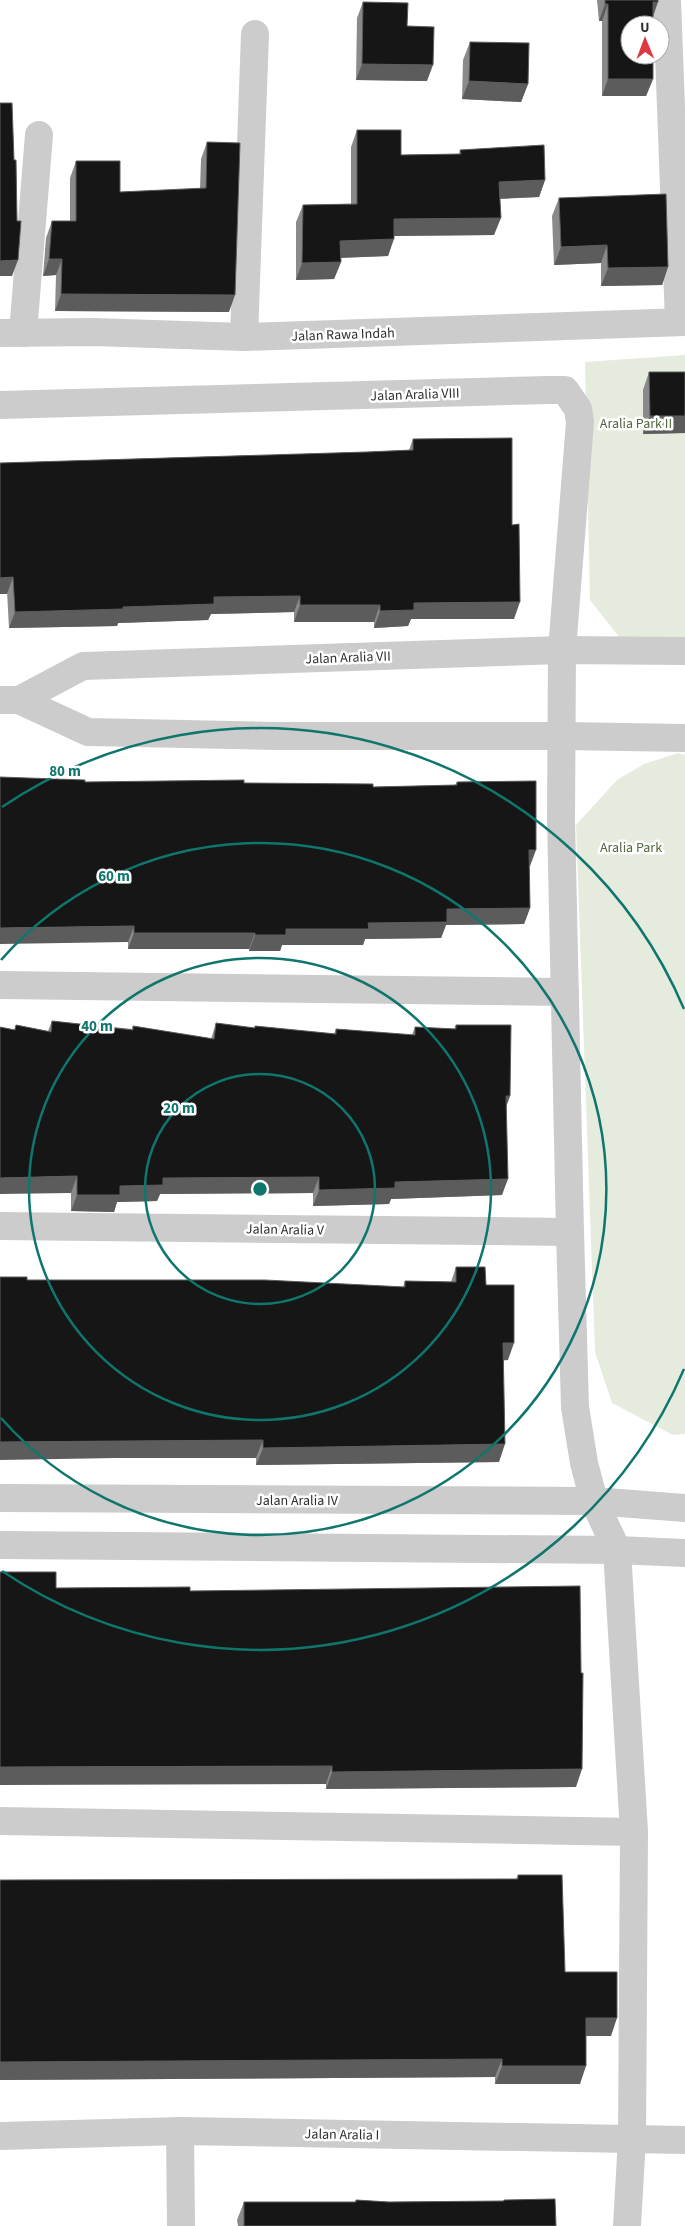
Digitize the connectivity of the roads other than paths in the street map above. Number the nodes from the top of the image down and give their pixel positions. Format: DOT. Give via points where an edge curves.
graph roads {
  1 [pos="667,0"];
  2 [pos="255,34"];
  3 [pos="39,135"];
  4 [pos="682,322"];
  5 [pos="12,333"];
  6 [pos="244,337"];
  7 [pos="0,406"];
  8 [pos="562,650"];
  9 [pos="685,651"];
  10 [pos="10,700"];
  11 [pos="563,736"];
  12 [pos="685,738"];
  13 [pos="0,985"];
  14 [pos="565,992"];
  15 [pos="0,1226"];
  16 [pos="570,1232"];
  17 [pos="0,1498"];
  18 [pos="594,1501"];
  19 [pos="685,1508"];
  20 [pos="0,1545"];
  21 [pos="617,1550"];
  22 [pos="685,1553"];
  23 [pos="0,1821"];
  24 [pos="634,1832"];
  25 [pos="180,2131"];
  26 [pos="0,2136"];
  27 [pos="632,2139"];
  28 [pos="685,2140"];
  29 [pos="181,2226"];
  30 [pos="627,2226"];
  1 -- 4 [label="street"];
  2 -- 6 [label="street"];
  3 -- 5 [label="street"];
  4 -- 6 [label="street, Jalan Rawa Indah"];
  5 -- 6 [label="street, Jalan Rawa Indah"];
  7 -- 8 [label="street, Jalan Aralia VIII" via="565,390 578,408 580,422"];
  8 -- 9 [label="street, Jalan Aralia VII"];
  8 -- 10 [label="street, Jalan Aralia VII" via="83,666"];
  8 -- 11 [label="street"];
  10 -- 11 [label="street, Jalan Aralia VII" via="88,732"];
  11 -- 12 [label="street, Jalan Aralia VII"];
  11 -- 14 [label="street" via="561,819"];
  13 -- 14 [label="street"];
  14 -- 16 [label="street"];
  15 -- 16 [label="street, Jalan Aralia V"];
  16 -- 18 [label="street" via="575,1407"];
  17 -- 18 [label="street, Jalan Aralia IV"];
  18 -- 19 [label="street, Jalan Aralia IV"];
  18 -- 21 [label="street"];
  20 -- 21 [label="street"];
  21 -- 22 [label="street"];
  21 -- 24 [label="street"];
  23 -- 24 [label="street"];
  24 -- 27 [label="street"];
  25 -- 26 [label="street, Jalan Aralia I"];
  25 -- 27 [label="street, Jalan Aralia I"];
  25 -- 29 [label="street"];
  27 -- 28 [label="street, Jalan Aralia I"];
  27 -- 30 [label="street"];
}
